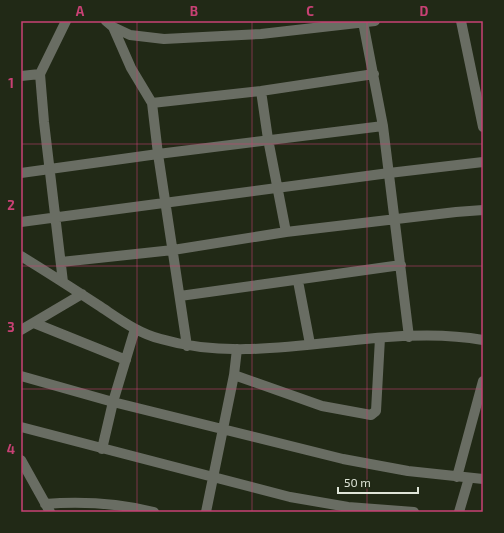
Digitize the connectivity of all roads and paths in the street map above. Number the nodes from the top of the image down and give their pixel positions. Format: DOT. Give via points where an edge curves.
graph roads {
  1 [pos="66,21"];
  2 [pos="375,21"];
  3 [pos="461,21"];
  4 [pos="363,22"];
  5 [pos="109,24"];
  6 [pos="40,74"];
  7 [pos="374,74"];
  8 [pos="21,76"];
  9 [pos="261,91"];
  10 [pos="152,103"];
  11 [pos="383,126"];
  12 [pos="483,128"];
  13 [pos="268,139"];
  14 [pos="158,154"];
  15 [pos="483,162"];
  16 [pos="50,169"];
  17 [pos="21,173"];
  18 [pos="388,173"];
  19 [pos="277,188"];
  20 [pos="166,202"];
  21 [pos="483,210"];
  22 [pos="56,216"];
  23 [pos="394,220"];
  24 [pos="21,222"];
  25 [pos="286,232"];
  26 [pos="173,250"];
  27 [pos="21,256"];
  28 [pos="62,262"];
  29 [pos="401,265"];
  30 [pos="298,281"];
  31 [pos="63,282"];
  32 [pos="82,294"];
  33 [pos="180,296"];
  34 [pos="34,323"];
  35 [pos="135,329"];
  36 [pos="21,330"];
  37 [pos="409,337"];
  38 [pos="380,338"];
  39 [pos="483,340"];
  40 [pos="310,344"];
  41 [pos="187,346"];
  42 [pos="237,349"];
  43 [pos="126,360"];
  44 [pos="234,375"];
  45 [pos="21,376"];
  46 [pos="483,381"];
  47 [pos="113,402"];
  48 [pos="21,427"];
  49 [pos="221,430"];
  50 [pos="102,448"];
  51 [pos="21,460"];
  52 [pos="457,477"];
  53 [pos="213,478"];
  54 [pos="469,478"];
  55 [pos="483,479"];
  56 [pos="47,508"];
  57 [pos="154,512"];
  58 [pos="206,512"];
  59 [pos="414,512"];
  60 [pos="459,512"];
  1 -- 6 [label="street"];
  2 -- 4 [label="street"];
  3 -- 12 [label="street"];
  4 -- 5 [label="street" via="261,34 187,39 143,38 130,35"];
  4 -- 7 [label="street"];
  5 -- 10 [label="street"];
  6 -- 8 [label="street"];
  6 -- 16 [label="street"];
  7 -- 9 [label="street"];
  7 -- 11 [label="street"];
  9 -- 10 [label="street"];
  9 -- 13 [label="street"];
  10 -- 14 [label="street"];
  11 -- 13 [label="street"];
  11 -- 18 [label="street"];
  13 -- 14 [label="street"];
  13 -- 19 [label="street"];
  14 -- 16 [label="street"];
  14 -- 20 [label="street"];
  15 -- 18 [label="street"];
  16 -- 17 [label="street"];
  16 -- 22 [label="street"];
  18 -- 19 [label="street"];
  18 -- 23 [label="street"];
  19 -- 20 [label="street"];
  19 -- 25 [label="street"];
  20 -- 22 [label="street"];
  20 -- 26 [label="street"];
  21 -- 23 [label="street"];
  22 -- 24 [label="street"];
  22 -- 28 [label="street"];
  23 -- 25 [label="street"];
  23 -- 29 [label="street"];
  25 -- 26 [label="street"];
  26 -- 28 [label="street"];
  26 -- 33 [label="street"];
  27 -- 31 [label="street"];
  28 -- 31 [label="street"];
  29 -- 30 [label="street"];
  29 -- 37 [label="street"];
  30 -- 33 [label="street"];
  30 -- 40 [label="street"];
  31 -- 32 [label="street"];
  32 -- 34 [label="street"];
  32 -- 35 [label="street"];
  33 -- 41 [label="street"];
  34 -- 36 [label="street"];
  34 -- 43 [label="street"];
  35 -- 41 [label="street" via="161,340"];
  35 -- 43 [label="street"];
  37 -- 38 [label="street"];
  37 -- 39 [label="street" via="453,336"];
  38 -- 40 [label="street"];
  38 -- 44 [label="street" via="376,411 371,416 315,404"];
  40 -- 42 [label="street"];
  41 -- 42 [label="street"];
  42 -- 44 [label="street"];
  43 -- 47 [label="street"];
  44 -- 49 [label="street"];
  45 -- 47 [label="street"];
  46 -- 52 [label="street"];
  47 -- 49 [label="street"];
  47 -- 50 [label="street"];
  48 -- 50 [label="street"];
  49 -- 52 [label="street" via="343,460"];
  49 -- 53 [label="street"];
  50 -- 53 [label="street"];
  51 -- 56 [label="street"];
  52 -- 54 [label="street"];
  53 -- 58 [label="street"];
  53 -- 59 [label="street" via="328,504"];
  54 -- 55 [label="street"];
  54 -- 60 [label="street"];
  56 -- 57 [label="street" via="72,501 98,502"];
}
